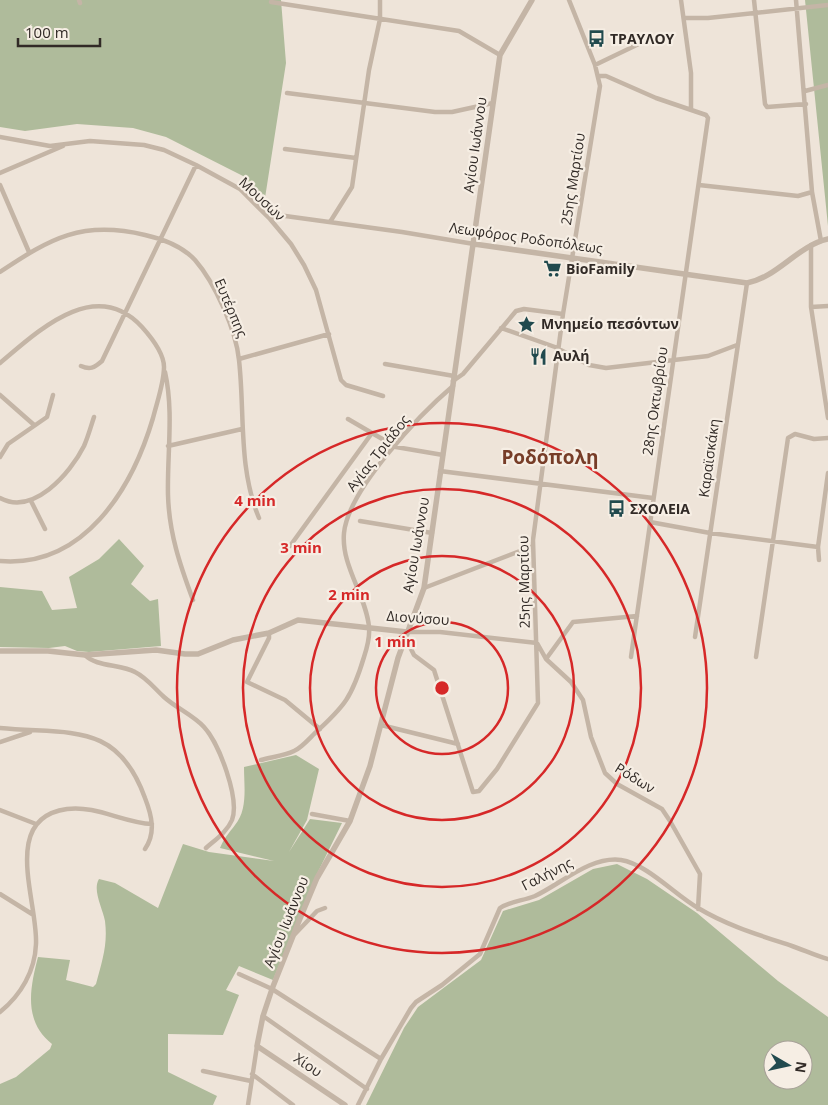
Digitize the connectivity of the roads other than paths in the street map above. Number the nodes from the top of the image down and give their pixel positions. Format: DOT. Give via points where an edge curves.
graph roads {
  1 [pos="380,0"];
  2 [pos="532,0"];
  3 [pos="568,0"];
  4 [pos="681,0"];
  5 [pos="754,0"];
  6 [pos="796,0"];
  7 [pos="272,2"];
  8 [pos="828,5"];
  9 [pos="797,10"];
  10 [pos="756,14"];
  11 [pos="684,18"];
  12 [pos="380,19"];
  13 [pos="647,40"];
  14 [pos="500,55"];
  15 [pos="595,65"];
  16 [pos="598,76"];
  17 [pos="828,85"];
  18 [pos="805,91"];
  19 [pos="287,93"];
  20 [pos="365,103"];
  21 [pos="493,103"];
  22 [pos="806,104"];
  23 [pos="691,110"];
  24 [pos="0,137"];
  25 [pos="69,144"];
  26 [pos="50,146"];
  27 [pos="285,149"];
  28 [pos="50,152"];
  29 [pos="356,158"];
  30 [pos="196,165"];
  31 [pos="0,173"];
  32 [pos="700,184"];
  33 [pos="0,186"];
  34 [pos="812,192"];
  35 [pos="270,219"];
  36 [pos="330,222"];
  37 [pos="160,238"];
  38 [pos="828,239"];
  39 [pos="821,241"];
  40 [pos="474,244"];
  41 [pos="811,245"];
  42 [pos="29,252"];
  43 [pos="572,257"];
  44 [pos="0,272"];
  45 [pos="686,274"];
  46 [pos="747,283"];
  47 [pos="828,306"];
  48 [pos="811,307"];
  49 [pos="125,311"];
  50 [pos="564,314"];
  51 [pos="501,328"];
  52 [pos="329,334"];
  53 [pos="737,346"];
  54 [pos="559,349"];
  55 [pos="239,359"];
  56 [pos="672,360"];
  57 [pos="0,363"];
  58 [pos="385,364"];
  59 [pos="81,366"];
  60 [pos="164,366"];
  61 [pos="453,381"];
  62 [pos="0,395"];
  63 [pos="53,395"];
  64 [pos="383,396"];
  65 [pos="94,417"];
  66 [pos="828,418"];
  67 [pos="348,419"];
  68 [pos="33,424"];
  69 [pos="242,429"];
  70 [pos="372,433"];
  71 [pos="828,438"];
  72 [pos="168,446"];
  73 [pos="396,447"];
  74 [pos="443,455"];
  75 [pos="0,457"];
  76 [pos="440,471"];
  77 [pos="828,473"];
  78 [pos="540,484"];
  79 [pos="0,498"];
  80 [pos="653,498"];
  81 [pos="31,501"];
  82 [pos="259,518"];
  83 [pos="360,521"];
  84 [pos="650,522"];
  85 [pos="45,529"];
  86 [pos="432,533"];
  87 [pos="710,533"];
  88 [pos="772,541"];
  89 [pos="290,546"];
  90 [pos="533,546"];
  91 [pos="818,548"];
  92 [pos="0,560"];
  93 [pos="819,560"];
  94 [pos="424,588"];
  95 [pos="193,600"];
  96 [pos="637,616"];
  97 [pos="369,627"];
  98 [pos="269,633"];
  99 [pos="406,634"];
  100 [pos="695,637"];
  101 [pos="537,643"];
  102 [pos="0,651"];
  103 [pos="86,655"];
  104 [pos="631,657"];
  105 [pos="756,657"];
  106 [pos="546,659"];
  107 [pos="381,725"];
  108 [pos="0,728"];
  109 [pos="320,729"];
  110 [pos="31,731"];
  111 [pos="0,742"];
  112 [pos="458,744"];
  113 [pos="261,760"];
  114 [pos="0,810"];
  115 [pos="312,814"];
  116 [pos="350,821"];
  117 [pos="36,824"];
  118 [pos="152,824"];
  119 [pos="206,848"];
  120 [pos="145,850"];
  121 [pos="0,894"];
  122 [pos="325,908"];
  123 [pos="698,909"];
  124 [pos="32,914"];
  125 [pos="295,934"];
  126 [pos="828,959"];
  127 [pos="239,974"];
  128 [pos="272,990"];
  129 [pos="0,1012"];
  130 [pos="263,1016"];
  131 [pos="257,1046"];
  132 [pos="381,1059"];
  133 [pos="203,1071"];
  134 [pos="252,1074"];
  135 [pos="251,1081"];
  136 [pos="367,1089"];
  137 [pos="248,1105"];
  138 [pos="293,1105"];
  139 [pos="345,1105"];
  140 [pos="358,1105"];
  1 -- 12 [label="street"];
  2 -- 14 [label="street, Αγίου Ιωάννου"];
  3 -- 15 [label="street, 25ης Μαρτίου"];
  4 -- 11 [label="street"];
  5 -- 10 [label="street"];
  6 -- 9 [label="street"];
  7 -- 12 [label="street"];
  8 -- 9 [label="street"];
  9 -- 10 [label="street"];
  9 -- 18 [label="street"];
  10 -- 11 [label="street"];
  10 -- 22 [label="street" via="765,104 767,107"];
  11 -- 23 [label="street" via="691,72"];
  12 -- 14 [label="street" via="459,31"];
  12 -- 20 [label="street"];
  13 -- 15 [label="street"];
  14 -- 21 [label="street, Αγίου Ιωάννου"];
  15 -- 16 [label="street, 25ης Μαρτίου"];
  16 -- 23 [label="street" via="606,76"];
  16 -- 43 [label="street, 25ης Μαρτίου" via="600,86"];
  17 -- 18 [label="street"];
  18 -- 22 [label="street"];
  19 -- 20 [label="street"];
  20 -- 21 [label="street" via="435,112 452,112"];
  20 -- 29 [label="street"];
  21 -- 40 [label="street, Αγίου Ιωάννου"];
  22 -- 34 [label="street"];
  23 -- 32 [label="street, 28ης Οκτωβρίου" via="708,118"];
  24 -- 26 [label="street, Μουσών"];
  25 -- 26 [label="street, Μουσών"];
  25 -- 28 [label="street"];
  25 -- 30 [label="street, Μουσών" via="90,141 144,145 164,150"];
  26 -- 28 [label="street"];
  27 -- 29 [label="street"];
  28 -- 31 [label="street"];
  29 -- 36 [label="street" via="352,187"];
  30 -- 35 [label="street, Μουσών" via="240,189"];
  30 -- 37 [label="street"];
  32 -- 34 [label="street" via="798,196"];
  32 -- 45 [label="street, 28ης Οκτωβρίου"];
  33 -- 42 [label="street"];
  34 -- 39 [label="street"];
  35 -- 36 [label="street, Λεωφόρος Ροδοπόλεως" via="278,214"];
  35 -- 52 [label="street, Μουσών" via="304,265 316,290"];
  36 -- 40 [label="street, Λεωφόρος Ροδοπόλεως"];
  37 -- 42 [label="street, Ευτέρπης" via="116,228 93,229 54,238"];
  37 -- 49 [label="street"];
  37 -- 55 [label="street, Ευτέρπης" via="181,248 195,260 214,289 230,325"];
  38 -- 39 [label="street"];
  39 -- 41 [label="street"];
  40 -- 43 [label="street, Λεωφόρος Ροδοπόλεως"];
  40 -- 61 [label="street, Αγίου Ιωάννου"];
  41 -- 46 [label="street" via="762,278"];
  41 -- 48 [label="street"];
  42 -- 44 [label="street, Ευτέρπης"];
  43 -- 45 [label="street, Λεωφόρος Ροδοπόλεως"];
  43 -- 50 [label="street, 25ης Μαρτίου"];
  45 -- 46 [label="street, Λεωφόρος Ροδοπόλεως"];
  45 -- 56 [label="street, 28ης Οκτωβρίου"];
  46 -- 53 [label="street, Καραϊσκάκη"];
  47 -- 48 [label="street"];
  48 -- 66 [label="street"];
  49 -- 57 [label="street" via="93,307 66,313 45,325"];
  49 -- 59 [label="street" via="102,361 87,369"];
  49 -- 60 [label="street" via="151,338"];
  50 -- 51 [label="street, Αγίας Τριάδος" via="520,309"];
  50 -- 54 [label="street, 25ης Μαρτίου"];
  51 -- 54 [label="street"];
  51 -- 61 [label="street, Αγίας Τριάδος" via="463,374"];
  52 -- 55 [label="street"];
  52 -- 64 [label="street, Μουσών" via="341,380 346,385"];
  53 -- 56 [label="street" via="708,356"];
  53 -- 87 [label="street, Καραϊσκάκη"];
  54 -- 56 [label="street" via="589,365 606,368"];
  54 -- 78 [label="street, 25ης Μαρτίου"];
  55 -- 69 [label="street, Ευτέρπης"];
  56 -- 80 [label="street, 28ης Οκτωβρίου"];
  58 -- 61 [label="street"];
  60 -- 72 [label="street" via="170,399"];
  60 -- 92 [label="street" via="144,446 128,481 110,507 90,527 51,555 35,560"];
  61 -- 73 [label="street, Αγίας Τριάδος"];
  61 -- 74 [label="street, Αγίου Ιωάννου"];
  62 -- 68 [label="street"];
  63 -- 68 [label="street" via="47,417"];
  65 -- 81 [label="street" via="83,447 66,470 52,487"];
  67 -- 70 [label="street"];
  68 -- 75 [label="street" via="8,444"];
  69 -- 72 [label="street"];
  69 -- 82 [label="street, Ευτέρπης" via="249,493"];
  70 -- 73 [label="street"];
  70 -- 89 [label="street"];
  71 -- 88 [label="street" via="814,439 795,434 788,438"];
  72 -- 95 [label="street" via="170,529"];
  73 -- 74 [label="street"];
  73 -- 97 [label="street, Αγίας Τριάδος" via="361,490 350,509 344,533 350,569"];
  74 -- 76 [label="street, Αγίου Ιωάννου"];
  76 -- 78 [label="street"];
  76 -- 86 [label="street, Αγίου Ιωάννου"];
  77 -- 91 [label="street"];
  78 -- 80 [label="street"];
  78 -- 90 [label="street, 25ης Μαρτίου"];
  79 -- 81 [label="street" via="15,504"];
  80 -- 84 [label="street, 28ης Οκτωβρίου"];
  81 -- 85 [label="street"];
  83 -- 86 [label="street"];
  84 -- 87 [label="street"];
  84 -- 96 [label="street, 28ης Οκτωβρίου"];
  86 -- 94 [label="street, Αγίου Ιωάννου"];
  87 -- 88 [label="street"];
  87 -- 100 [label="street, Καραϊσκάκη"];
  88 -- 91 [label="street"];
  88 -- 105 [label="street"];
  90 -- 94 [label="street"];
  90 -- 101 [label="street, 25ης Μαρτίου"];
  91 -- 93 [label="street"];
  94 -- 99 [label="street, Αγίου Ιωάννου"];
  96 -- 104 [label="street, 28ης Οκτωβρίου"];
  96 -- 106 [label="street" via="572,622"];
  97 -- 98 [label="street, Διονύσου" via="298,620"];
  97 -- 99 [label="street, Διονύσου"];
  97 -- 109 [label="street, Αγίας Τριάδος" via="366,650 352,693"];
  98 -- 103 [label="street, Διονύσου" via="233,640 198,654 156,650"];
  98 -- 109 [label="street" via="247,682 284,700"];
  99 -- 101 [label="street, Διονύσου" via="440,632"];
  99 -- 107 [label="street, Αγίου Ιωάννου"];
  99 -- 112 [label="street" via="414,655 434,670"];
  101 -- 106 [label="street, Ρόδων"];
  101 -- 112 [label="street, 25ης Μαρτίου" via="538,702 497,770 479,791 473,792"];
  102 -- 103 [label="street, Διονύσου"];
  103 -- 119 [label="street" via="90,660 128,668 144,677 210,736 224,766 234,809 228,828"];
  106 -- 123 [label="street, Ρόδων" via="571,682 583,700 590,738 605,773 617,784 662,809 670,821 700,874"];
  107 -- 112 [label="street"];
  107 -- 116 [label="street, Αγίου Ιωάννου"];
  108 -- 110 [label="street"];
  109 -- 113 [label="street, Αγίας Τριάδος" via="295,751"];
  110 -- 111 [label="street"];
  110 -- 118 [label="street" via="80,734 115,748 134,770"];
  114 -- 117 [label="street"];
  115 -- 116 [label="street"];
  116 -- 125 [label="street, Αγίου Ιωάννου" via="317,878"];
  117 -- 118 [label="street" via="51,813 75,808"];
  117 -- 124 [label="street" via="28,837 24,856"];
  118 -- 120 [label="street" via="152,838"];
  121 -- 124 [label="street"];
  122 -- 125 [label="street" via="317,911"];
  123 -- 126 [label="street" via="754,935"];
  123 -- 132 [label="street, Γαλήνης" via="632,863 620,860 588,867 532,897 505,904 492,922 480,954 416,1002"];
  124 -- 129 [label="street" via="36,942 32,968 20,991"];
  125 -- 128 [label="street, Αγίου Ιωάννου"];
  127 -- 128 [label="street"];
  128 -- 130 [label="street, Αγίου Ιωάννου"];
  128 -- 132 [label="street"];
  130 -- 131 [label="street, Αγίου Ιωάννου"];
  130 -- 136 [label="street"];
  131 -- 134 [label="street, Αγίου Ιωάννου"];
  131 -- 139 [label="street, Χίου"];
  132 -- 136 [label="street, Γαλήνης"];
  133 -- 135 [label="street"];
  134 -- 135 [label="street, Αγίου Ιωάννου"];
  134 -- 138 [label="street"];
  135 -- 137 [label="street, Αγίου Ιωάννου"];
  136 -- 140 [label="street, Γαλήνης"];
}
